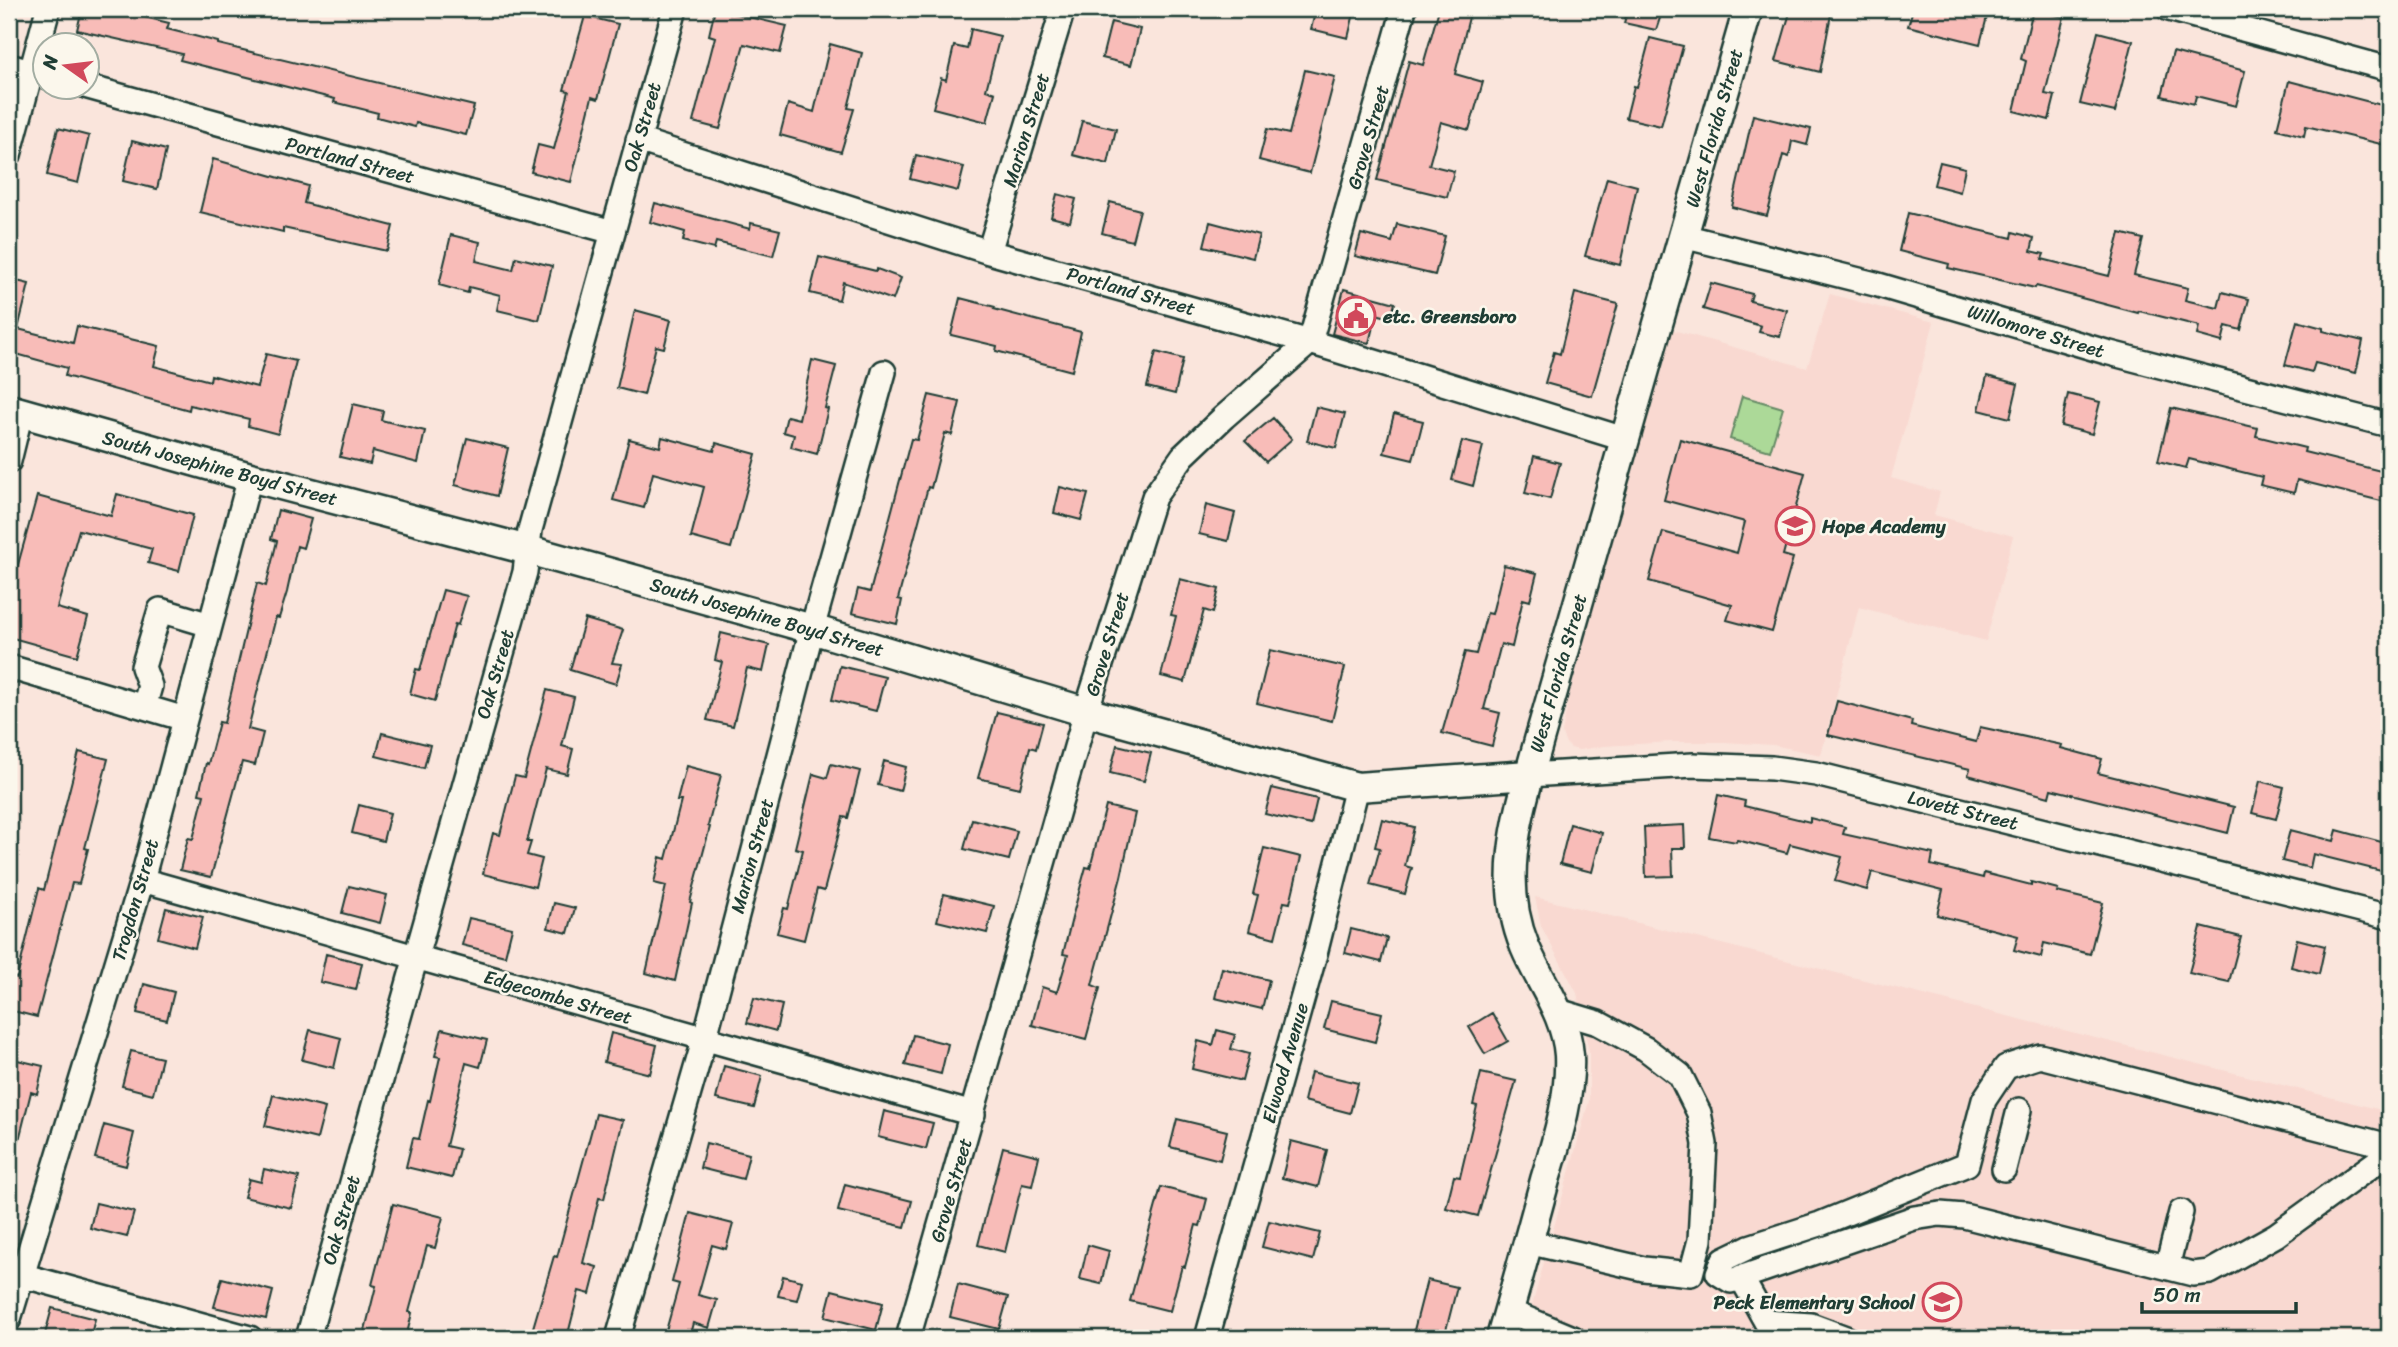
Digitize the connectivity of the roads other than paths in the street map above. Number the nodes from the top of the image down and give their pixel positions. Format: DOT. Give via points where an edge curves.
graph roads {
  1 [pos="48,9"];
  2 [pos="675,9"];
  3 [pos="1063,9"];
  4 [pos="1404,9"];
  5 [pos="1748,9"];
  6 [pos="2169,9"];
  7 [pos="45,32"];
  8 [pos="9,65"];
  9 [pos="2389,69"];
  10 [pos="32,72"];
  11 [pos="102,92"];
  12 [pos="32,93"];
  13 [pos="638,140"];
  14 [pos="9,155"];
  15 [pos="613,232"];
  16 [pos="1683,236"];
  17 [pos="989,251"];
  18 [pos="1310,342"];
  19 [pos="884,372"];
  20 [pos="15,411"];
  21 [pos="2389,425"];
  22 [pos="1624,439"];
  23 [pos="9,461"];
  24 [pos="250,477"];
  25 [pos="528,550"];
  26 [pos="210,625"];
  27 [pos="812,629"];
  28 [pos="9,667"];
  29 [pos="144,706"];
  30 [pos="1086,712"];
  31 [pos="185,719"];
  32 [pos="1529,775"];
  33 [pos="1357,787"];
  34 [pos="142,880"];
  35 [pos="2389,917"];
  36 [pos="415,955"];
  37 [pos="1558,1011"];
  38 [pos="704,1041"];
  39 [pos="2019,1110"];
  40 [pos="973,1114"];
  41 [pos="2389,1146"];
  42 [pos="2389,1153"];
  43 [pos="2004,1169"];
  44 [pos="2181,1212"];
  45 [pos="1528,1242"];
  46 [pos="2167,1267"];
  47 [pos="1718,1273"];
  48 [pos="1691,1274"];
  49 [pos="21,1275"];
  50 [pos="1741,1277"];
  51 [pos="9,1320"];
  52 [pos="1505,1325"];
  53 [pos="250,1338"];
  54 [pos="309,1338"];
  55 [pos="618,1338"];
  56 [pos="908,1338"];
  57 [pos="1207,1338"];
  58 [pos="1573,1338"];
  59 [pos="1846,1338"];
  1 -- 7 [label="street"];
  2 -- 13 [label="street, Oak Street"];
  3 -- 17 [label="street, Marion Street"];
  4 -- 18 [label="street, Grove Street"];
  5 -- 16 [label="main road, West Florida Street"];
  6 -- 9 [label="street"];
  8 -- 10 [label="street"];
  11 -- 15 [label="street, Portland Street"];
  12 -- 14 [label="street"];
  13 -- 15 [label="street, Oak Street"];
  13 -- 17 [label="street, Portland Street"];
  15 -- 25 [label="street, Oak Street"];
  16 -- 21 [label="street, Willomore Street"];
  16 -- 22 [label="main road, West Florida Street"];
  17 -- 18 [label="street, Portland Street"];
  18 -- 22 [label="street, Portland Street"];
  18 -- 30 [label="street, Grove Street" via="1183,456 1154,496"];
  19 -- 27 [label="street, Marion Street"];
  20 -- 23 [label="street"];
  20 -- 24 [label="main road, South Josephine Boyd Street"];
  22 -- 32 [label="main road, West Florida Street"];
  24 -- 25 [label="main road, South Josephine Boyd Street"];
  24 -- 26 [label="street, Trogdon Street"];
  25 -- 27 [label="main road, South Josephine Boyd Street"];
  25 -- 36 [label="street, Oak Street"];
  26 -- 29 [label="street" via="160,610 143,667 150,686"];
  26 -- 31 [label="street, Trogdon Street"];
  27 -- 30 [label="main road, South Josephine Boyd Street"];
  27 -- 38 [label="street, Marion Street"];
  28 -- 29 [label="street"];
  29 -- 31 [label="street"];
  30 -- 33 [label="main road, South Josephine Boyd Street"];
  30 -- 40 [label="street, Grove Street"];
  31 -- 34 [label="street, Trogdon Street"];
  32 -- 33 [label="main road, South Josephine Boyd Street"];
  32 -- 35 [label="street, Lovett Street" via="1693,765 1816,774"];
  32 -- 37 [label="main road, West Florida Street" via="1512,848 1513,912"];
  33 -- 57 [label="street, Elwood Avenue"];
  34 -- 36 [label="street, Edgecombe Street"];
  34 -- 49 [label="street, Trogdon Street"];
  36 -- 38 [label="street, Edgecombe Street"];
  36 -- 54 [label="street, Oak Street"];
  37 -- 45 [label="main road, West Florida Street" via="1569,1074 1562,1119"];
  37 -- 48 [label="street" via="1598,1023 1681,1075 1699,1113 1705,1143 1700,1240"];
  38 -- 40 [label="street, Edgecombe Street"];
  38 -- 55 [label="street, Marion Street"];
  39 -- 43 [label="street"];
  40 -- 56 [label="street, Grove Street"];
  41 -- 47 [label="street" via="2040,1056 2006,1067 1991,1089 1967,1164 1820,1224 1749,1247 1724,1259"];
  42 -- 46 [label="street" via="2276,1235 2210,1272"];
  44 -- 46 [label="street"];
  45 -- 48 [label="street" via="1644,1269"];
  45 -- 52 [label="main road, West Florida Street"];
  46 -- 50 [label="street" via="1964,1216 1940,1214 1914,1218"];
  47 -- 48 [label="street"];
  47 -- 50 [label="street" via="1731,1281"];
  49 -- 51 [label="street, Trogdon Street"];
  49 -- 53 [label="street"];
  50 -- 59 [label="street" via="1766,1322 1811,1325"];
  52 -- 58 [label="street"];
}
